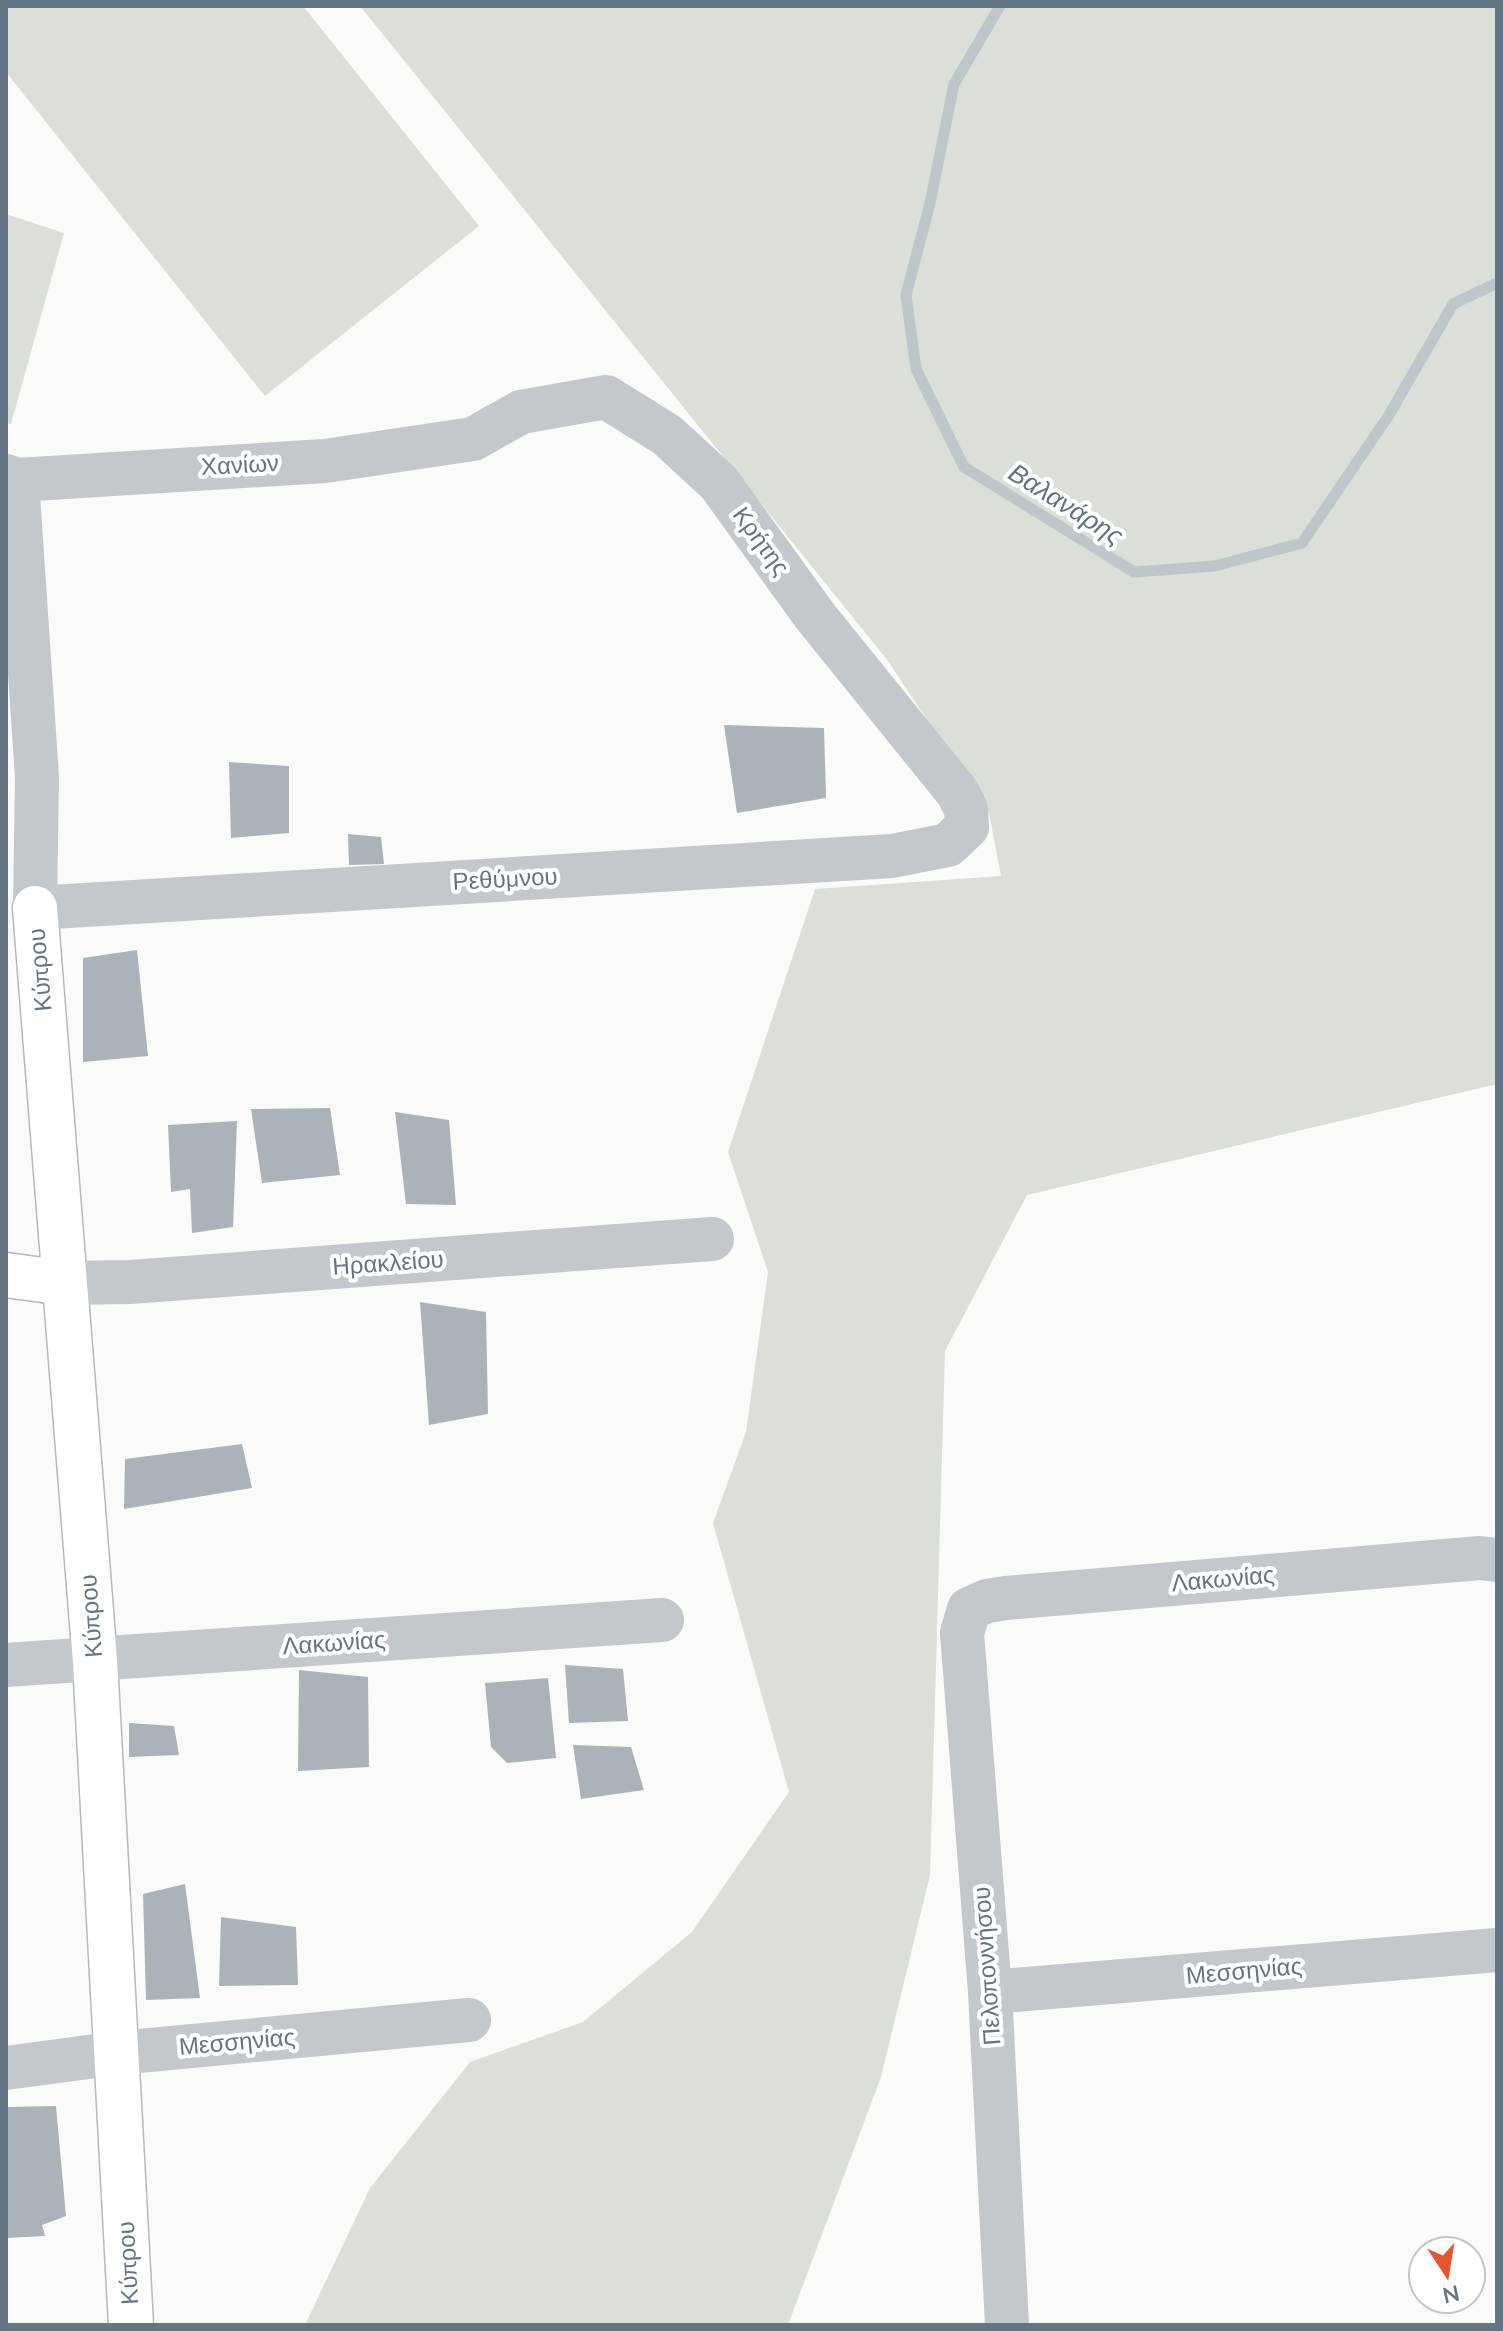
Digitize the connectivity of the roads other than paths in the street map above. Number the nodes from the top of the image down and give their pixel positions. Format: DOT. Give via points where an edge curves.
graph roads {
  1 [pos="473,439"];
  2 [pos="12,478"];
  3 [pos="967,827"];
  4 [pos="35,908"];
  5 [pos="712,1239"];
  6 [pos="6,1275"];
  7 [pos="65,1283"];
  8 [pos="1488,1559"];
  9 [pos="969,1609"];
  10 [pos="662,1620"];
  11 [pos="95,1661"];
  12 [pos="6,1665"];
  13 [pos="1497,1950"];
  14 [pos="990,1992"];
  15 [pos="469,2020"];
  16 [pos="118,2053"];
  17 [pos="6,2068"];
  18 [pos="131,2325"];
  19 [pos="1007,2325"];
  1 -- 2 [label="street, Χανίων" via="325,461"];
  1 -- 3 [label="street, Κρήτης" via="521,412 606,397 667,435 719,483 815,616 958,793"];
  2 -- 4 [label="street" via="37,777"];
  3 -- 4 [label="street, Ρεθύμνου" via="948,845 892,856"];
  4 -- 7 [label="street, Κύπρου"];
  5 -- 7 [label="street, Ηρακλείου"];
  6 -- 7 [label="street"];
  7 -- 11 [label="street, Κύπρου"];
  8 -- 9 [label="street, Λακωνίας" via="1006,1598"];
  9 -- 14 [label="street, Πελοποννήσου" via="962,1633"];
  10 -- 11 [label="street, Λακωνίας"];
  11 -- 12 [label="street, Λακωνίας"];
  11 -- 16 [label="street, Κύπρου"];
  13 -- 14 [label="street, Μεσσηνίας"];
  14 -- 19 [label="street, Πελοποννήσου"];
  15 -- 16 [label="street, Μεσσηνίας"];
  16 -- 17 [label="street, Μεσσηνίας"];
  16 -- 18 [label="street, Κύπρου"];
}
